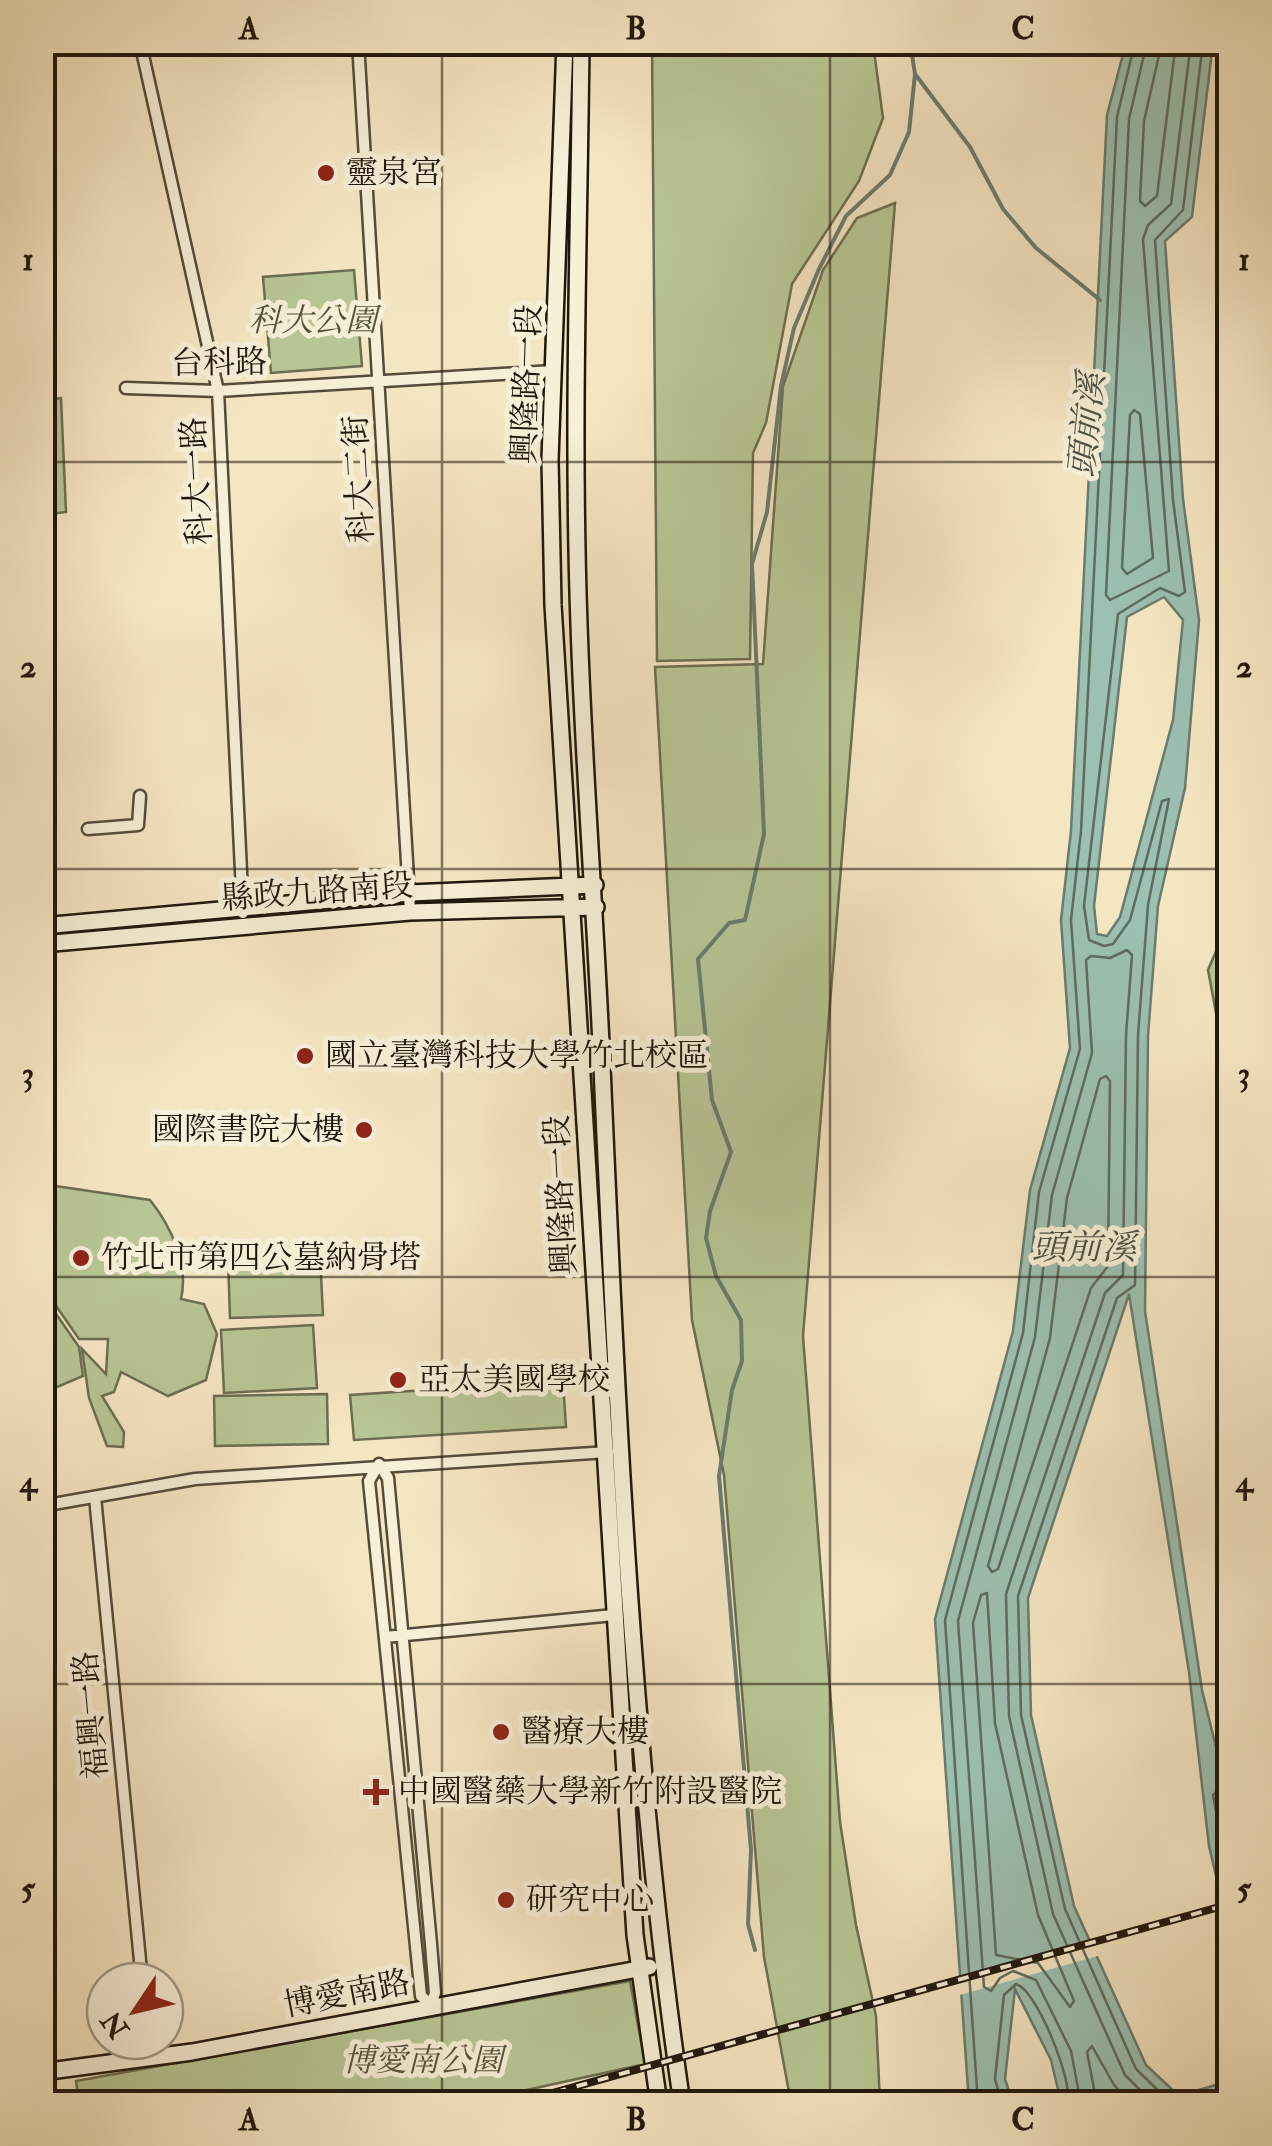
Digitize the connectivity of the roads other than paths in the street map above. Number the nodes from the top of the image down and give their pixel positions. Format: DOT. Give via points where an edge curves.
graph roads {
  1 [pos="140,42"];
  2 [pos="358,42"];
  3 [pos="565,42"];
  4 [pos="581,42"];
  5 [pos="553,371"];
  6 [pos="378,382"];
  7 [pos="126,388"];
  8 [pos="218,391"];
  9 [pos="140,796"];
  10 [pos="88,829"];
  11 [pos="595,885"];
  12 [pos="569,887"];
  13 [pos="409,893"];
  14 [pos="569,908"];
  15 [pos="596,908"];
  16 [pos="410,912"];
  17 [pos="243,916"];
  18 [pos="42,926"];
  19 [pos="42,944"];
  20 [pos="611,1451"];
  21 [pos="379,1464"];
  22 [pos="95,1497"];
  23 [pos="42,1506"];
  24 [pos="614,1615"];
  25 [pos="402,1635"];
  26 [pos="385,1636"];
  27 [pos="140,1961"];
  28 [pos="662,1966"];
  29 [pos="638,1968"];
  30 [pos="431,2006"];
  31 [pos="185,2053"];
  32 [pos="139,2061"];
  33 [pos="42,2072"];
  34 [pos="659,2104"];
  35 [pos="682,2104"];
  1 -- 8 [label="street, 科大一路"];
  2 -- 6 [label="street, 科大二街"];
  3 -- 5 [label="street, 興隆路一段"];
  4 -- 11 [label="street, 興隆路一段" via="579,625"];
  5 -- 6 [label="street, 台科路"];
  5 -- 12 [label="street, 興隆路一段" via="553,605"];
  6 -- 8 [label="street, 台科路"];
  6 -- 13 [label="street, 科大二街"];
  7 -- 8 [label="street, 台科路"];
  8 -- 17 [label="street, 科大一路"];
  9 -- 10 [label="street" via="138,825"];
  11 -- 12 [label="street, 縣政九路南段"];
  11 -- 15 [label="street, 興隆路一段"];
  12 -- 13 [label="street, 縣政九路南段"];
  12 -- 14 [label="street, 興隆路一段"];
  13 -- 16 [label="street, 科大二街"];
  13 -- 17 [label="street, 縣政九路南段"];
  14 -- 15 [label="street, 縣政九路南段"];
  14 -- 16 [label="street, 縣政九路南段"];
  14 -- 20 [label="street, 興隆路一段"];
  15 -- 20 [label="street, 興隆路一段"];
  16 -- 17 [label="street, 縣政九路南段"];
  17 -- 18 [label="street, 縣政九路南段"];
  17 -- 19 [label="street, 縣政九路南段"];
  20 -- 21 [label="street"];
  20 -- 24 [label="street, 興隆路一段"];
  20 -- 28 [label="street, 興隆路一段"];
  21 -- 22 [label="street" via="195,1480"];
  21 -- 25 [label="street" via="388,1478"];
  21 -- 26 [label="street" via="369,1481"];
  22 -- 23 [label="street"];
  22 -- 27 [label="street, 福興一路"];
  24 -- 25 [label="street"];
  24 -- 29 [label="street, 興隆路一段"];
  25 -- 26 [label="street"];
  25 -- 30 [label="street" via="432,1944"];
  26 -- 30 [label="street" via="420,1996"];
  28 -- 29 [label="street, 博愛南路"];
  28 -- 35 [label="street, 興隆路一段"];
  29 -- 30 [label="street, 博愛南路"];
  29 -- 34 [label="street, 興隆路一段"];
  30 -- 31 [label="street, 博愛南路"];
  32 -- 33 [label="street, 博愛南路"];
}
